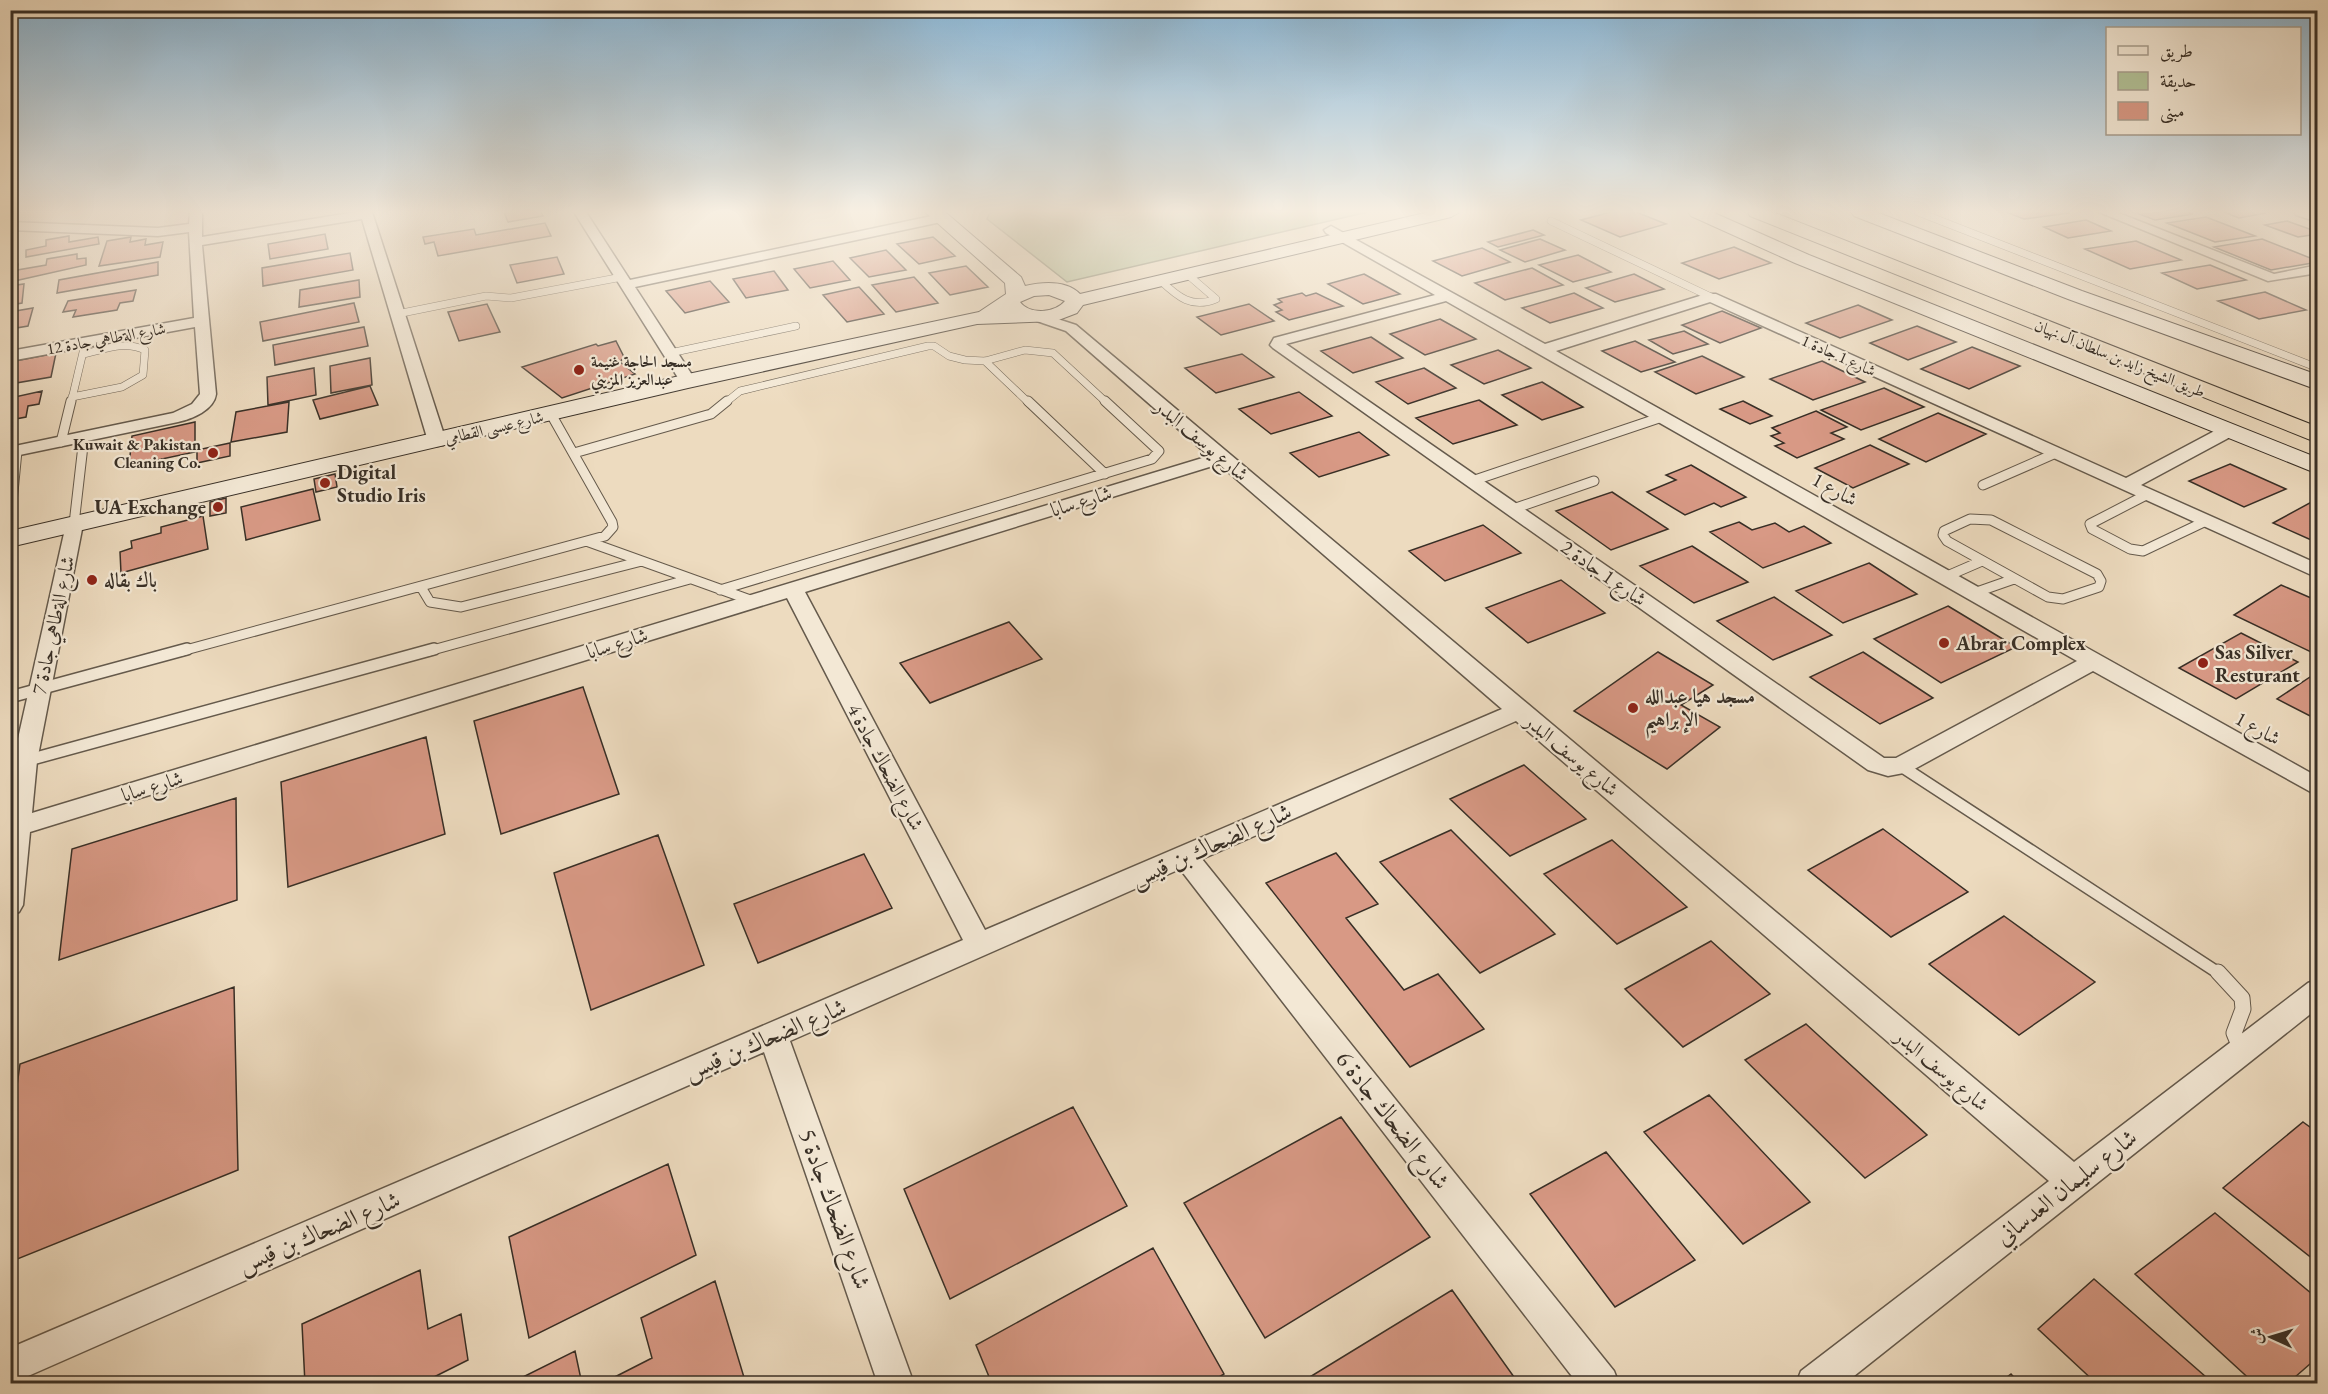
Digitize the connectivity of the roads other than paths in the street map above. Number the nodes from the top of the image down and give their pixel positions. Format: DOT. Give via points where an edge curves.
graph roads {
  1 [pos="199,277"];
  2 [pos="386,277"];
  3 [pos="621,277"];
  4 [pos="643,277"];
  5 [pos="998,277"];
  6 [pos="1169,277"];
  7 [pos="1176,277"];
  8 [pos="1191,277"];
  9 [pos="1415,277"];
  10 [pos="1669,277"];
  11 [pos="1847,277"];
  12 [pos="1919,277"];
  13 [pos="1965,277"];
  14 [pos="2029,277"];
  15 [pos="2084,277"];
  16 [pos="624,281"];
  17 [pos="1161,281"];
  18 [pos="1012,291"];
  19 [pos="1448,296"];
  20 [pos="1711,297"];
  21 [pos="1066,304"];
  22 [pos="397,314"];
  23 [pos="1031,316"];
  24 [pos="977,318"];
  25 [pos="202,321"];
  26 [pos="796,326"];
  27 [pos="84,348"];
  28 [pos="1543,350"];
  29 [pos="670,353"];
  30 [pos="10,356"];
  31 [pos="985,361"];
  32 [pos="2318,368"];
  33 [pos="2207,369"];
  34 [pos="688,381"];
  35 [pos="2318,383"];
  36 [pos="2211,394"];
  37 [pos="72,397"];
  38 [pos="551,414"];
  39 [pos="1662,417"];
  40 [pos="2228,431"];
  41 [pos="2318,436"];
  42 [pos="84,437"];
  43 [pos="437,441"];
  44 [pos="60,442"];
  45 [pos="2318,442"];
  46 [pos="14,452"];
  47 [pos="574,453"];
  48 [pos="2056,453"];
  49 [pos="1223,457"];
  50 [pos="2318,467"];
  51 [pos="1105,474"];
  52 [pos="1472,481"];
  53 [pos="1594,481"];
  54 [pos="1983,485"];
  55 [pos="2127,485"];
  56 [pos="2148,494"];
  57 [pos="1513,509"];
  58 [pos="2206,521"];
  59 [pos="10,524"];
  60 [pos="74,524"];
  61 [pos="10,538"];
  62 [pos="589,542"];
  63 [pos="642,561"];
  64 [pos="1982,561"];
  65 [pos="2318,572"];
  66 [pos="1945,577"];
  67 [pos="690,579"];
  68 [pos="2014,579"];
  69 [pos="421,587"];
  70 [pos="793,589"];
  71 [pos="720,590"];
  72 [pos="1974,593"];
  73 [pos="753,601"];
  74 [pos="2094,661"];
  75 [pos="39,690"];
  76 [pos="10,697"];
  77 [pos="1520,710"];
  78 [pos="25,761"];
  79 [pos="1901,766"];
  80 [pos="2318,788"];
  81 [pos="15,828"];
  82 [pos="1185,856"];
  83 [pos="10,905"];
  84 [pos="980,945"];
  85 [pos="2314,998"];
  86 [pos="773,1035"];
  87 [pos="2241,1051"];
  88 [pos="2073,1182"];
  89 [pos="10,1366"];
  90 [pos="896,1383"];
  91 [pos="1601,1383"];
  92 [pos="1814,1383"];
  1 -- 25 [label="street"];
  2 -- 22 [label="street"];
  3 -- 16 [label="street"];
  4 -- 16 [label="street"];
  5 -- 18 [label="street"];
  6 -- 21 [label="street"];
  7 -- 17 [label="street"];
  8 -- 17 [label="lane" via="1216,299 1186,303"];
  9 -- 19 [label="street, شارع 1"];
  10 -- 20 [label="lane"];
  11 -- 40 [label="street"];
  12 -- 36 [label="highway, طريق الشيخ زايد بن سلطان آل نهيان"];
  13 -- 33 [label="highway, طريق الشيخ زايد بن سلطان آل نهيان"];
  14 -- 35 [label="street"];
  15 -- 32 [label="lane"];
  16 -- 22 [label="lane" via="511,298 486,296"];
  16 -- 29 [label="street"];
  17 -- 21 [label="street"];
  18 -- 21 [label="street, شارع عيسى القطامي" via="1031,290"];
  18 -- 23 [label="street" via="1013,309"];
  18 -- 24 [label="street, شارع عيسى القطامي"];
  19 -- 28 [label="street, شارع 1"];
  19 -- 52 [label="street, شارع 1 جادة 2" via="1277,343"];
  20 -- 28 [label="street"];
  20 -- 48 [label="street, شارع 1 جادة 1"];
  21 -- 23 [label="street, شارع عيسى القطامي" via="1055,315"];
  21 -- 49 [label="street, شارع يوسف البدر"];
  22 -- 43 [label="street"];
  23 -- 24 [label="street, شارع عيسى القطامي"];
  24 -- 34 [label="street, شارع عيسى القطامي"];
  25 -- 27 [label="street, شارع الةطاهي جادة 12"];
  25 -- 42 [label="street" via="208,394 204,403 178,417"];
  26 -- 29 [label="lane"];
  27 -- 30 [label="street, شارع الةطاهي جادة 12"];
  27 -- 37 [label="lane"];
  27 -- 37 [label="lane" via="141,347 145,350 143,375 122,387"];
  28 -- 39 [label="street, شارع 1"];
  29 -- 34 [label="street"];
  31 -- 47 [label="lane" via="949,356 928,346 740,391 711,414"];
  31 -- 51 [label="lane"];
  31 -- 51 [label="lane" via="1025,350 1053,353 1159,451 1152,459"];
  34 -- 38 [label="street, شارع عيسى القطامي"];
  36 -- 41 [label="highway, طريق الشيخ زايد بن سلطان آل نهيان"];
  36 -- 45 [label="highway"];
  37 -- 44 [label="lane"];
  38 -- 43 [label="street, شارع عيسى القطامي"];
  38 -- 47 [label="lane"];
  39 -- 52 [label="lane"];
  39 -- 66 [label="street, شارع 1"];
  40 -- 50 [label="street"];
  40 -- 55 [label="street"];
  42 -- 44 [label="street"];
  42 -- 60 [label="lane"];
  43 -- 60 [label="street, شارع عيسى القطامي"];
  44 -- 46 [label="street"];
  46 -- 59 [label="lane"];
  47 -- 62 [label="lane" via="612,522 610,532"];
  48 -- 54 [label="lane"];
  48 -- 55 [label="street, شارع 1 جادة 1"];
  49 -- 70 [label="street, شارع سابا"];
  49 -- 77 [label="street, شارع يوسف البدر"];
  51 -- 71 [label="lane"];
  52 -- 57 [label="street, شارع 1 جادة 2"];
  53 -- 57 [label="lane"];
  55 -- 56 [label="street, شارع 1 جادة 1"];
  56 -- 58 [label="street, شارع 1 جادة 1"];
  56 -- 58 [label="lane" via="2090,524 2092,529 2130,549 2143,551"];
  57 -- 79 [label="street, شارع 1 جادة 2" via="1876,764 1888,768"];
  58 -- 65 [label="street, شارع 1 جادة 1"];
  60 -- 61 [label="street, شارع عيسى القطامي"];
  60 -- 75 [label="street, شارع الةطاهي جادة 7"];
  62 -- 63 [label="lane"];
  62 -- 69 [label="lane"];
  63 -- 67 [label="lane"];
  63 -- 69 [label="lane" via="461,607 426,601"];
  64 -- 66 [label="lane"];
  64 -- 68 [label="lane"];
  64 -- 68 [label="lane" via="1947,541 1944,531 1970,519 1991,520 2097,574 2102,581 2099,587 2061,601"];
  66 -- 72 [label="street, شارع 1"];
  67 -- 71 [label="lane"];
  67 -- 78 [label="lane"];
  68 -- 72 [label="lane"];
  69 -- 75 [label="lane"];
  70 -- 73 [label="street, شارع سابا"];
  70 -- 84 [label="street, شارع الضحاك جادة 4"];
  71 -- 73 [label="lane"];
  72 -- 74 [label="street, شارع 1"];
  73 -- 81 [label="street, شارع سابا"];
  74 -- 79 [label="street"];
  74 -- 80 [label="street, شارع 1"];
  75 -- 76 [label="lane"];
  75 -- 78 [label="street, شارع الةطاهي جادة 7"];
  77 -- 82 [label="street, شارع الضحاك بن قيس"];
  77 -- 88 [label="street, شارع يوسف البدر"];
  78 -- 81 [label="street, شارع الةطاهي جادة 7"];
  79 -- 87 [label="lane" via="2224,976 2242,998 2243,1009 2234,1023"];
  81 -- 83 [label="street, شارع الةطاهي جادة 7"];
  82 -- 84 [label="street, شارع الضحاك بن قيس"];
  82 -- 91 [label="street, شارع الضحاك جادة 6"];
  84 -- 86 [label="street, شارع الضحاك بن قيس"];
  85 -- 87 [label="street, شارع سليمان العدساني"];
  86 -- 89 [label="street, شارع الضحاك بن قيس"];
  86 -- 90 [label="street, شارع الضحاك جادة 5"];
  87 -- 88 [label="street, شارع سليمان العدساني"];
  88 -- 92 [label="street, شارع سليمان العدساني"];
}
